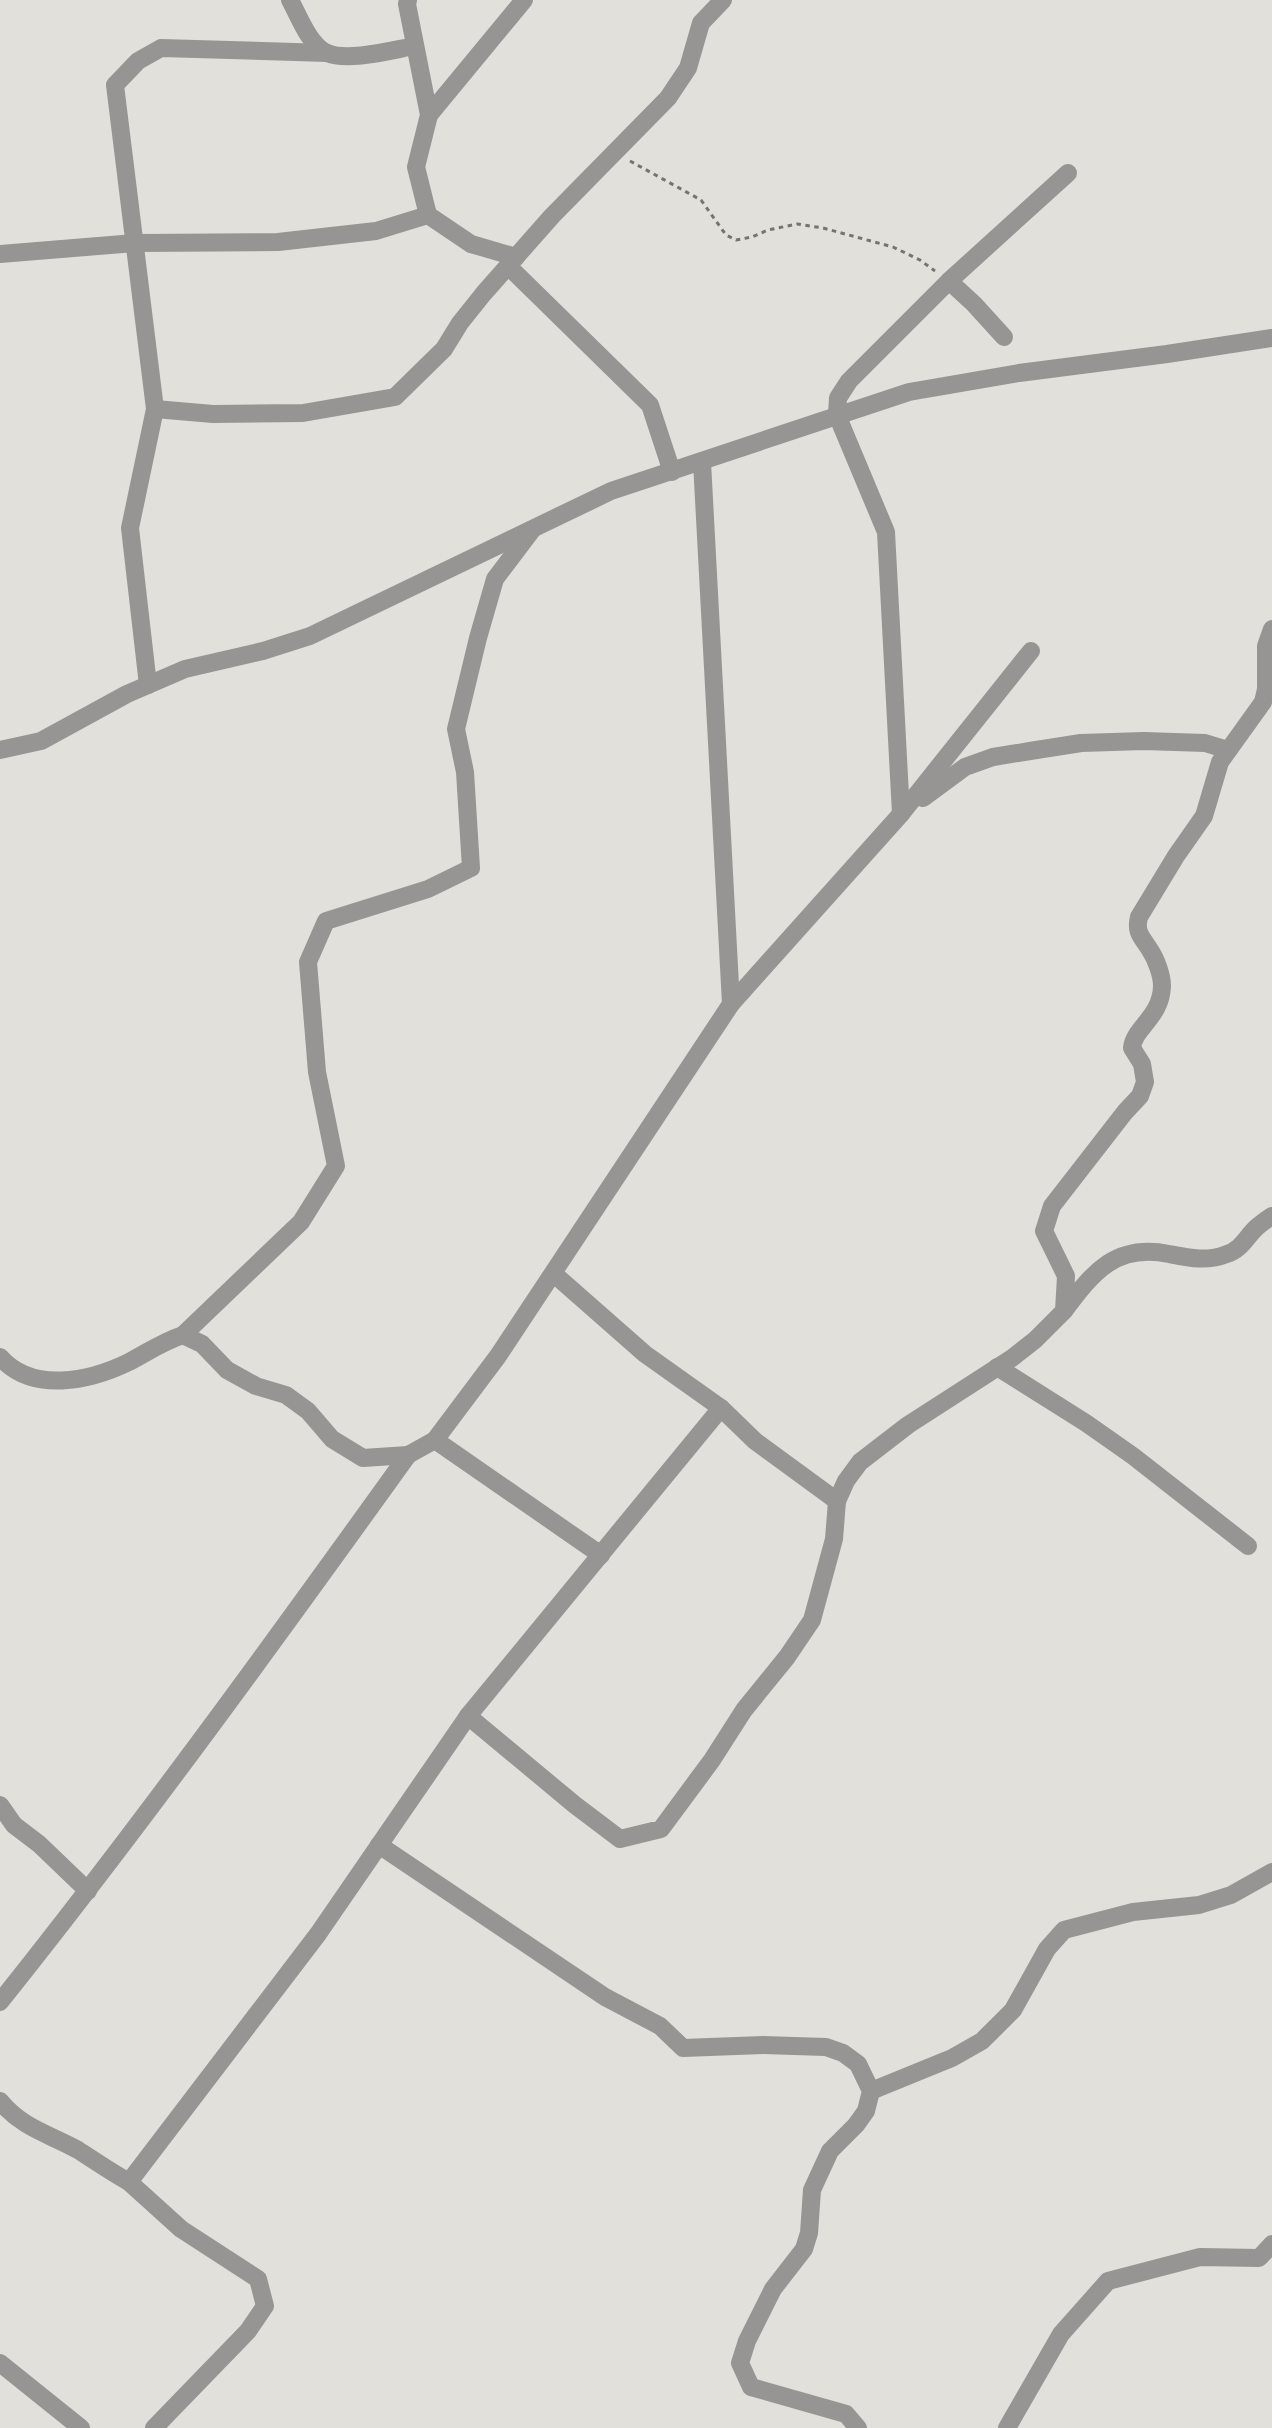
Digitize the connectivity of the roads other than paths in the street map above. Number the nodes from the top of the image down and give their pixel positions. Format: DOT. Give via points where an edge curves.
graph roads {
  1 [pos="290,0"];
  2 [pos="408,0"];
  3 [pos="524,0"];
  4 [pos="723,0"];
  5 [pos="415,46"];
  6 [pos="327,52"];
  7 [pos="429,115"];
  8 [pos="1068,173"];
  9 [pos="428,215"];
  10 [pos="135,243"];
  11 [pos="0,254"];
  12 [pos="512,262"];
  13 [pos="949,281"];
  14 [pos="1004,337"];
  15 [pos="1272,338"];
  16 [pos="155,409"];
  17 [pos="837,415"];
  18 [pos="702,462"];
  19 [pos="672,472"];
  20 [pos="535,526"];
  21 [pos="1272,629"];
  22 [pos="1031,651"];
  23 [pos="148,685"];
  24 [pos="0,750"];
  25 [pos="1228,750"];
  26 [pos="901,814"];
  27 [pos="731,1004"];
  28 [pos="1272,1216"];
  29 [pos="554,1274"];
  30 [pos="1064,1311"];
  31 [pos="183,1335"];
  32 [pos="0,1357"];
  33 [pos="997,1367"];
  34 [pos="721,1408"];
  35 [pos="435,1440"];
  36 [pos="408,1455"];
  37 [pos="837,1501"];
  38 [pos="1248,1546"];
  39 [pos="601,1555"];
  40 [pos="468,1716"];
  41 [pos="0,1805"];
  42 [pos="379,1845"];
  43 [pos="1272,1872"];
  44 [pos="88,1891"];
  45 [pos="0,2002"];
  46 [pos="871,2091"];
  47 [pos="0,2101"];
  48 [pos="129,2182"];
  49 [pos="1272,2244"];
  50 [pos="0,2363"];
  51 [pos="79,2426"];
  52 [pos="154,2428"];
  53 [pos="858,2428"];
  54 [pos="1007,2428"];
  1 -- 6 [label="street" via="315,43"];
  2 -- 5 [label="street"];
  3 -- 7 [label="street"];
  4 -- 12 [label="street" via="701,23 688,68 668,98"];
  5 -- 6 [label="street" via="350,56"];
  5 -- 7 [label="street"];
  6 -- 10 [label="street" via="161,48 138,61 115,85"];
  7 -- 9 [label="street" via="416,167"];
  8 -- 13 [label="street"];
  9 -- 10 [label="street" via="376,231 278,243"];
  9 -- 12 [label="street" via="471,244"];
  10 -- 11 [label="street"];
  10 -- 16 [label="street"];
  12 -- 16 [label="street" via="460,323 444,349 395,398 303,413 213,414"];
  12 -- 19 [label="street" via="650,405"];
  13 -- 14 [label="street"];
  13 -- 17 [label="street" via="849,381 838,398"];
  15 -- 17 [label="street" via="920,390"];
  16 -- 23 [label="street" via="130,528"];
  17 -- 18 [label="street"];
  17 -- 26 [label="street" via="886,532"];
  18 -- 19 [label="street"];
  18 -- 27 [label="street"];
  19 -- 20 [label="street" via="611,491"];
  20 -- 23 [label="street" via="310,636 185,669"];
  20 -- 31 [label="street" via="495,579 456,729 465,772 471,868 428,889 326,921 308,962 316,1072 336,1166 301,1222"];
  21 -- 25 [label="street" via="1266,646 1263,702"];
  22 -- 26 [label="street"];
  23 -- 24 [label="street" via="41,741"];
  25 -- 26 [label="street" via="1205,743 1134,741 1081,743 993,757 965,767"];
  25 -- 30 [label="street" via="1220,762 1204,816 1136,926 1151,951 1162,984 1156,1012 1132,1041 1145,1082 1140,1096 1052,1206 1044,1231 1066,1275"];
  26 -- 27 [label="street"];
  27 -- 29 [label="street"];
  28 -- 30 [label="street" via="1242,1246 1211,1259 1135,1252 1113,1259 1098,1268"];
  29 -- 34 [label="street" via="645,1354"];
  29 -- 35 [label="street"];
  30 -- 33 [label="street" via="1035,1340"];
  31 -- 32 [label="street" via="88,1378 41,1381 9,1367"];
  31 -- 36 [label="street" via="202,1344 227,1370 256,1386 286,1395 308,1411 332,1439 363,1458"];
  33 -- 37 [label="street" via="908,1425 860,1462"];
  33 -- 38 [label="street" via="1124,1450"];
  34 -- 37 [label="street" via="755,1441"];
  34 -- 39 [label="street"];
  35 -- 36 [label="street"];
  35 -- 39 [label="street"];
  36 -- 44 [label="street"];
  37 -- 40 [label="street" via="834,1539 812,1620 662,1829 620,1839"];
  39 -- 40 [label="street"];
  40 -- 42 [label="street"];
  41 -- 44 [label="street" via="14,1825"];
  42 -- 46 [label="street" via="605,1997 660,2026 683,2048 825,2047 858,2064"];
  42 -- 48 [label="street" via="311,1943"];
  43 -- 46 [label="street" via="1231,1895 1199,1905 1133,1912 1064,1929 1047,1949 1014,2010 982,2041 952,2058"];
  44 -- 45 [label="street"];
  46 -- 53 [label="street" via="866,2111 830,2151 812,2190 804,2250 773,2289 740,2363 751,2387 846,2414"];
  47 -- 48 [label="street" via="14,2117 41,2134 76,2149"];
  48 -- 52 [label="street" via="181,2229 258,2280 265,2306 248,2331"];
  49 -- 54 [label="street" via="1258,2258 1200,2257 1108,2281 1061,2334"];
  50 -- 51 [label="street"];
}
